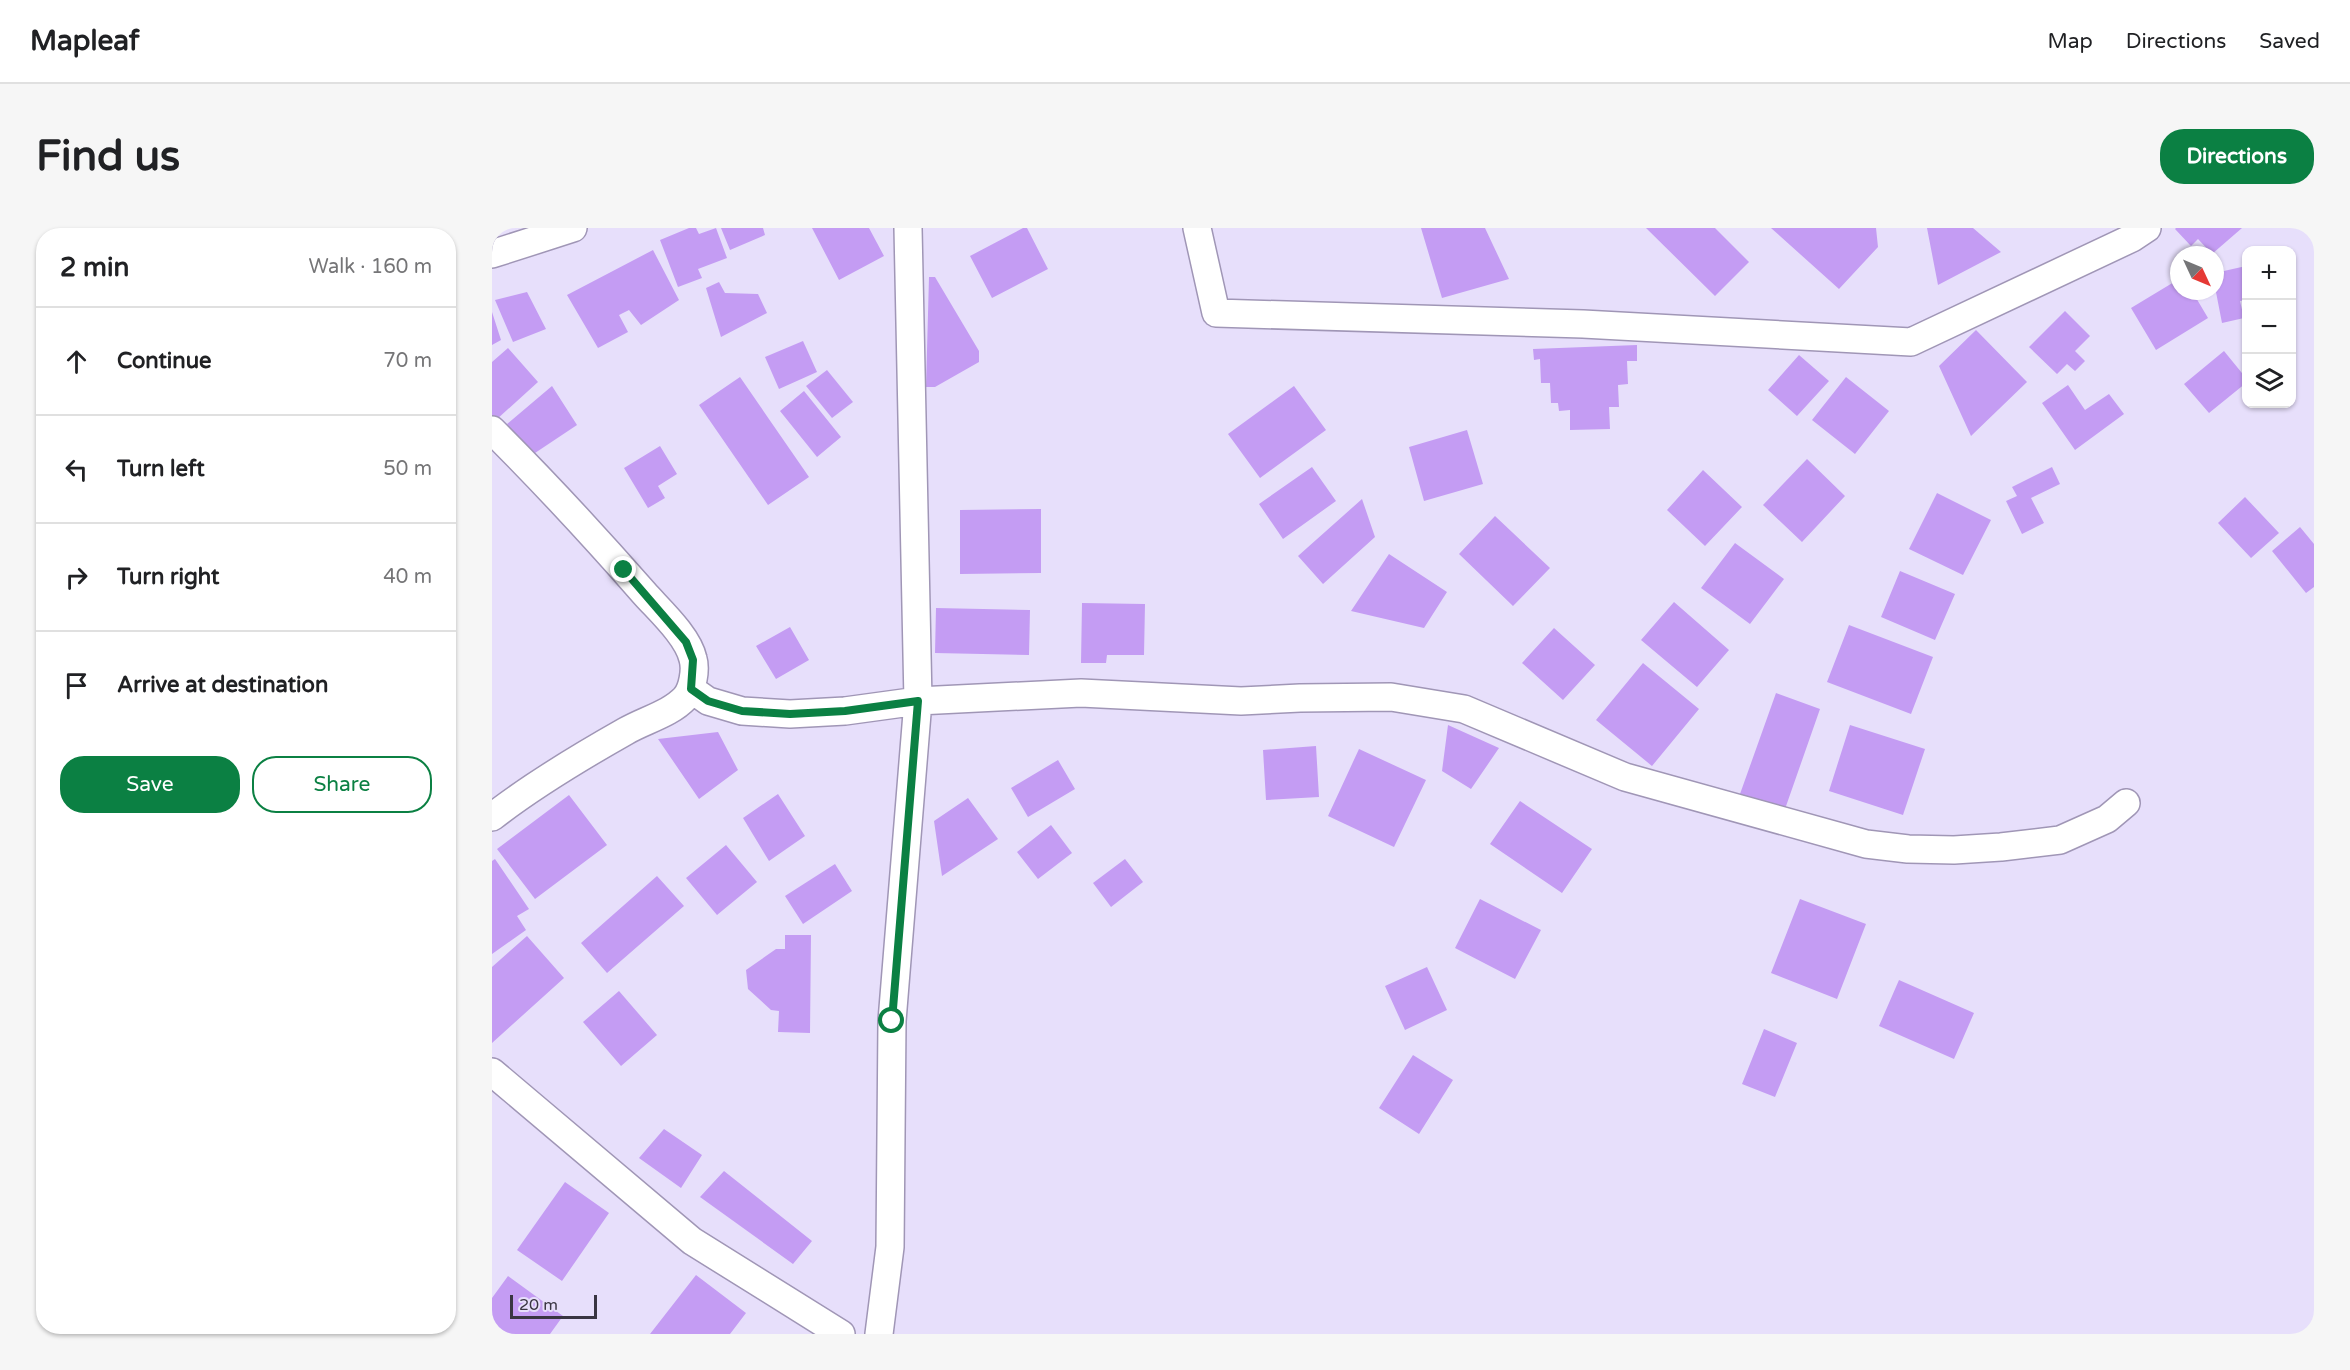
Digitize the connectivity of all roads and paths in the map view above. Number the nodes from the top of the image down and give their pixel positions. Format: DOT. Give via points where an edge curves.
graph roads {
  1 [pos="573,228"];
  2 [pos="908,228"];
  3 [pos="1197,228"];
  4 [pos="2147,228"];
  5 [pos="492,254"];
  6 [pos="492,430"];
  7 [pos="691,689"];
  8 [pos="918,701"];
  9 [pos="2126,803"];
  10 [pos="492,817"];
  11 [pos="492,1072"];
  12 [pos="841,1334"];
  13 [pos="879,1334"];
  1 -- 5 [label="street"];
  2 -- 8 [label="street"];
  3 -- 4 [label="street" via="1215,313 1583,324 1911,342"];
  6 -- 7 [label="street" via="553,491 686,642 693,660"];
  7 -- 8 [label="street" via="708,701 742,711 790,714"];
  7 -- 10 [label="street" via="671,710 598,747"];
  8 -- 9 [label="street" via="1081,693 1241,702 1391,698 1464,709 1625,777 1866,844 1908,849 1989,848 2060,840 2107,819"];
  8 -- 13 [label="street" via="892,1021 891,1247"];
  11 -- 12 [label="street" via="692,1241"];
}
